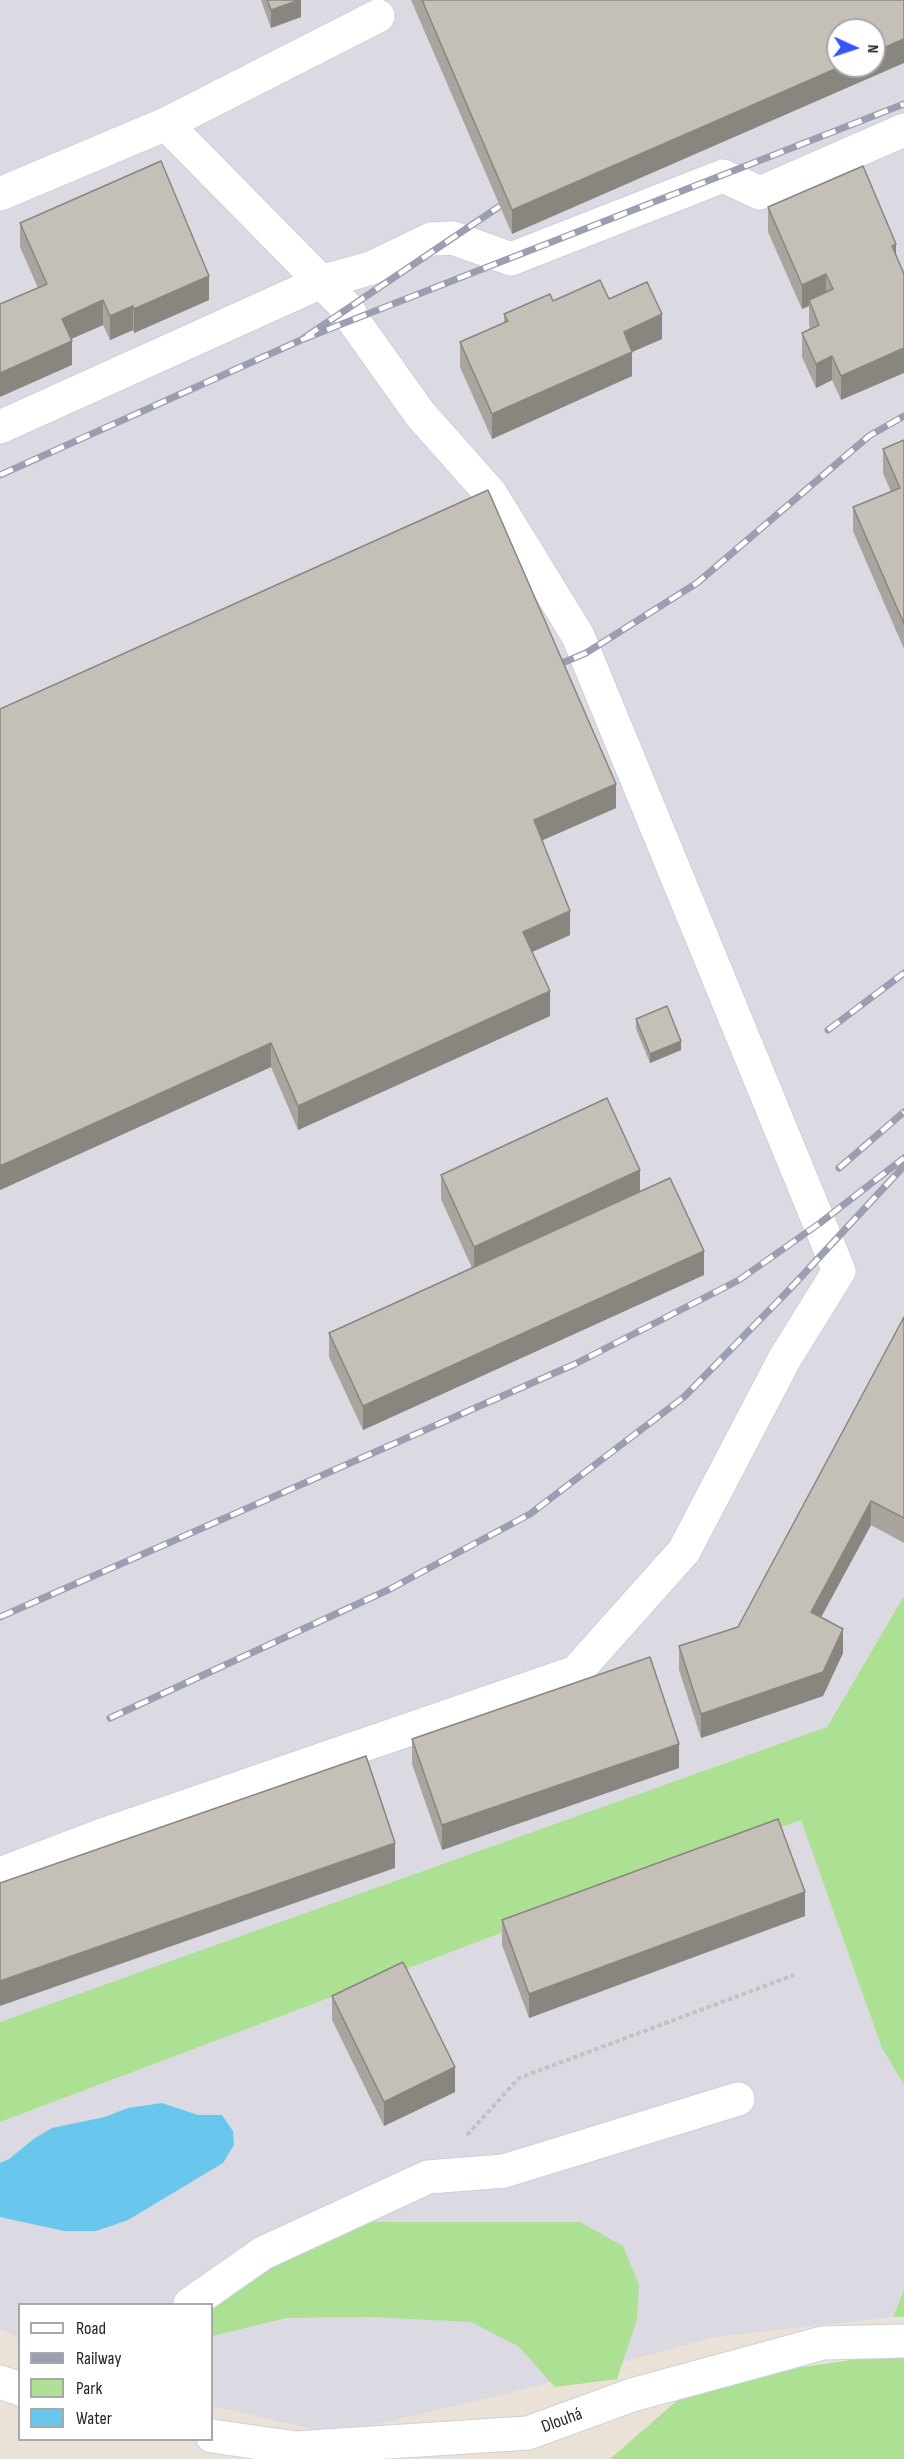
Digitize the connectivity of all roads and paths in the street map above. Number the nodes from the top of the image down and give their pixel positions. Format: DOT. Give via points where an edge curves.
graph roads {
  1 [pos="378,16"];
  2 [pos="166,124"];
  3 [pos="904,129"];
  4 [pos="0,194"];
  5 [pos="321,282"];
  6 [pos="0,427"];
  7 [pos="0,1874"];
  8 [pos="794,1975"];
  9 [pos="738,2099"];
  10 [pos="428,2177"];
  11 [pos="191,2303"];
  12 [pos="904,2341"];
  13 [pos="0,2382"];
  14 [pos="18,2388"];
  15 [pos="213,2436"];
  1 -- 2 [label="street"];
  2 -- 4 [label="street"];
  2 -- 5 [label="street"];
  3 -- 5 [label="street" via="760,193 723,177 511,259 453,238 430,239 371,268"];
  5 -- 6 [label="street"];
  5 -- 7 [label="street" via="348,309 420,414 492,494 578,636 839,1271 785,1358 684,1551 576,1672"];
  8 -- 10 [label="path" via="519,2078"];
  9 -- 10 [label="street" via="504,2171"];
  10 -- 11 [label="street" via="263,2253"];
  12 -- 15 [label="street, Dlouhá" via="823,2343 632,2396 528,2433 296,2448"];
  13 -- 14 [label="street"];
}
